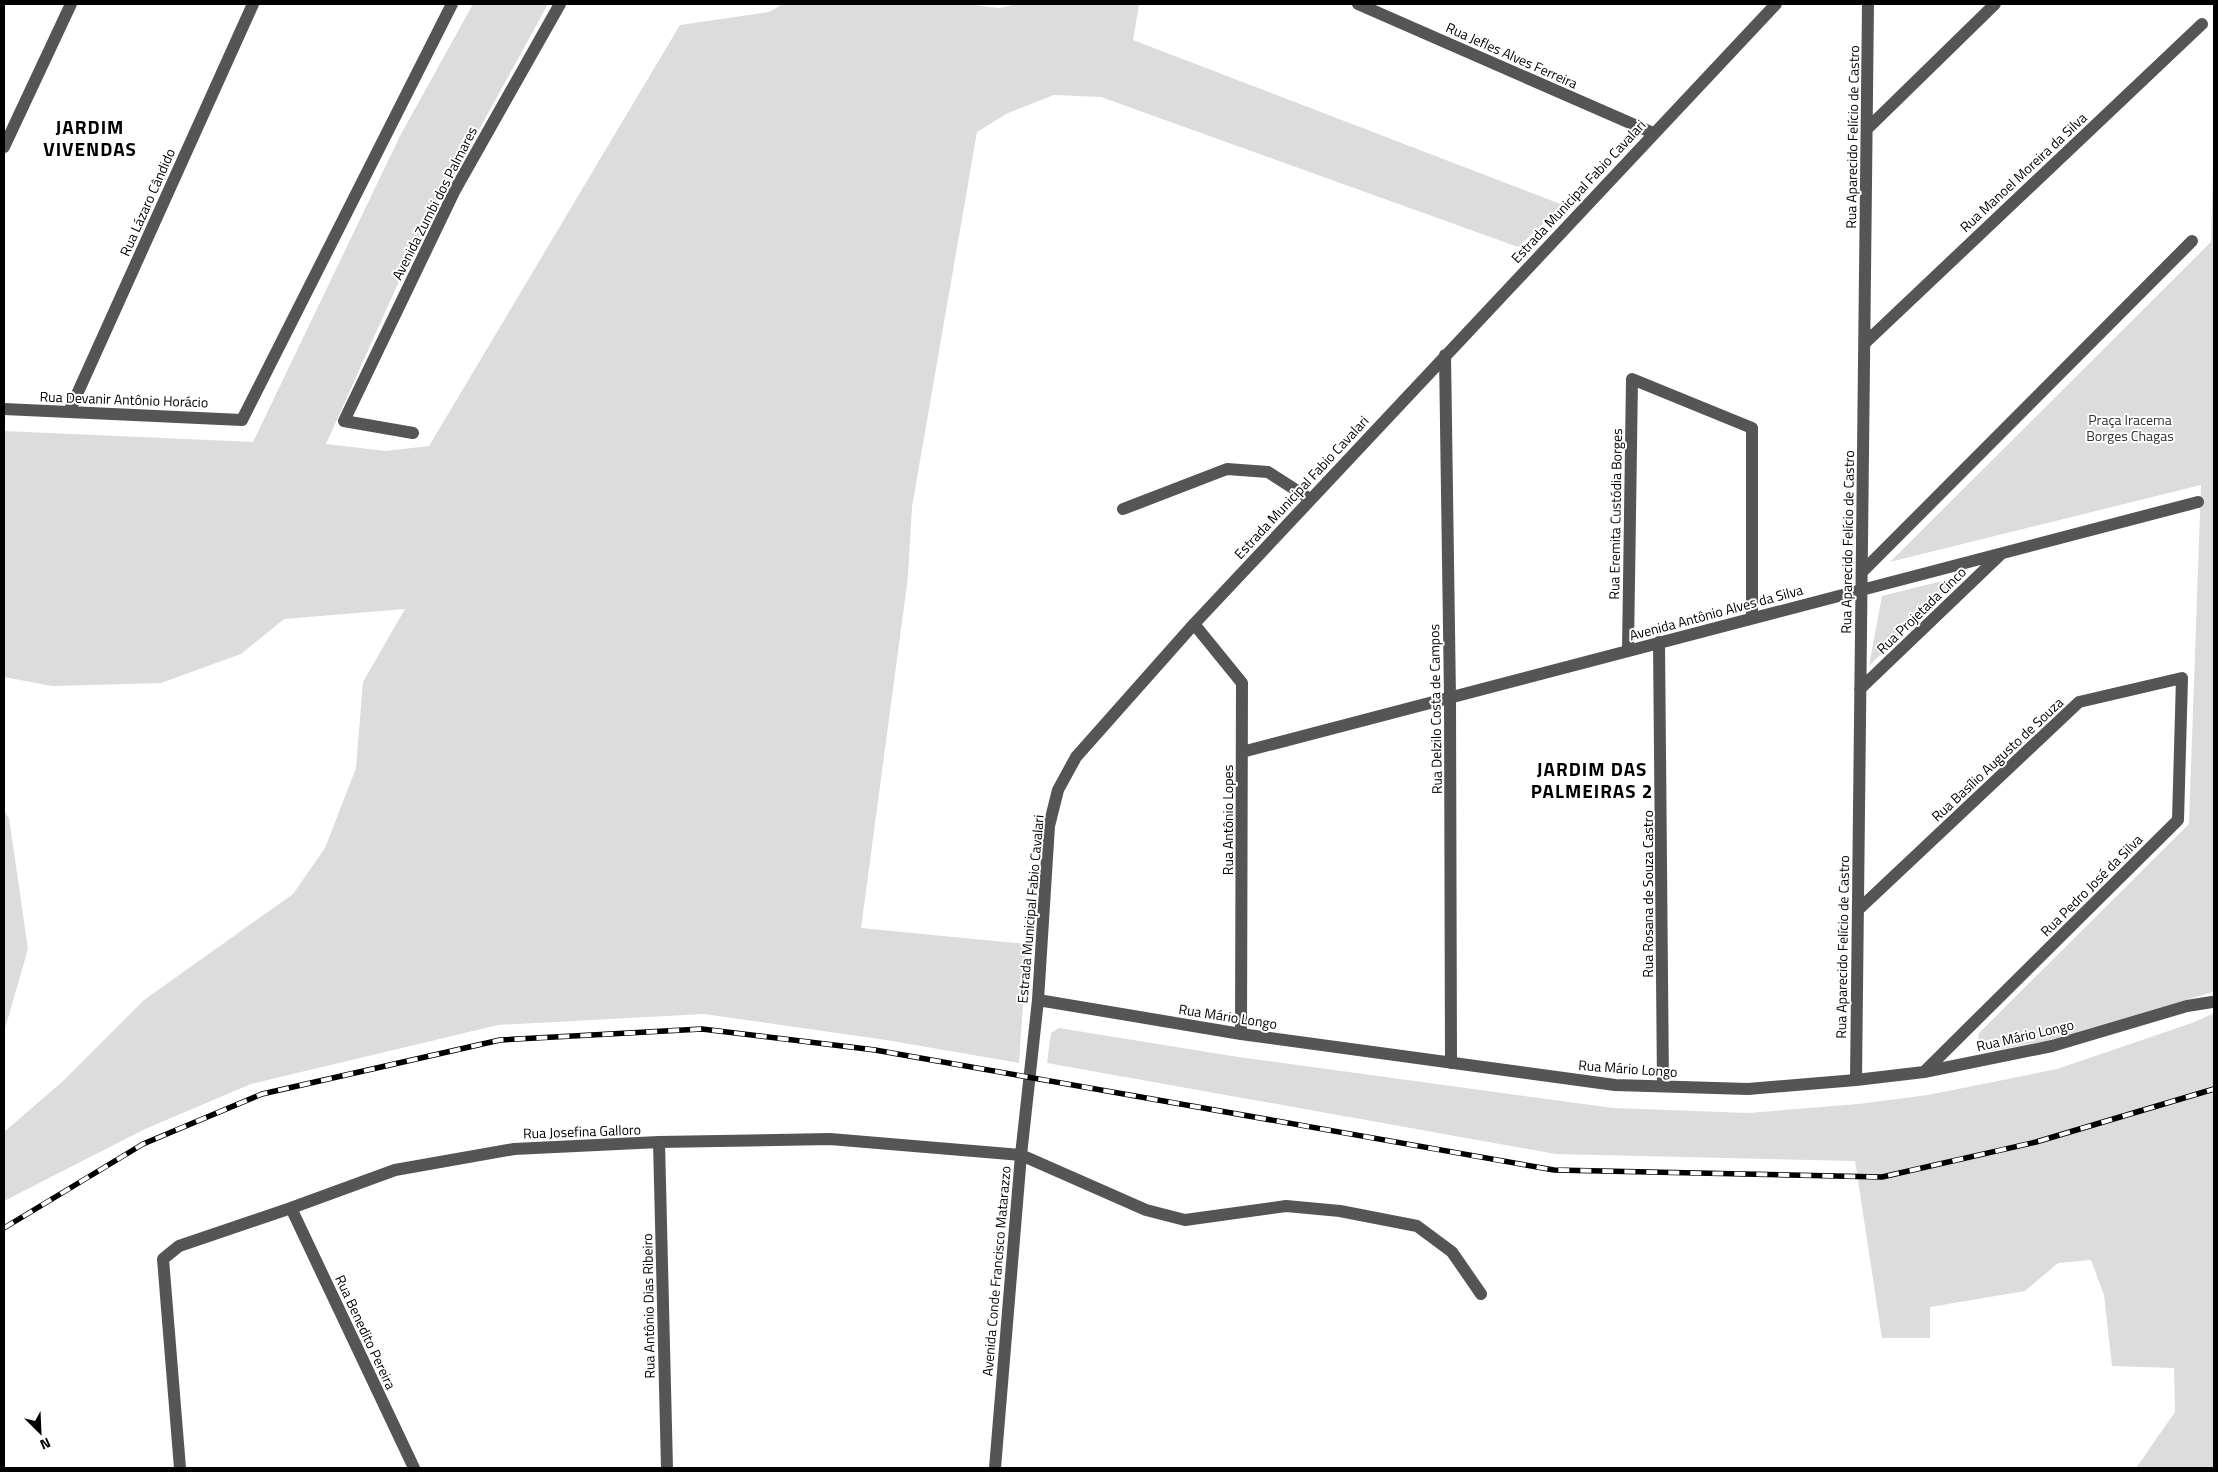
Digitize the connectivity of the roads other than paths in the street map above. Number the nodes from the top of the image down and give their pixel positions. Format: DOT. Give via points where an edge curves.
graph roads {
  1 [pos="71,4"];
  2 [pos="253,4"];
  3 [pos="452,4"];
  4 [pos="560,4"];
  5 [pos="1776,4"];
  6 [pos="1868,4"];
  7 [pos="1995,4"];
  8 [pos="1367,6"];
  9 [pos="2202,24"];
  10 [pos="1867,129"];
  11 [pos="1653,133"];
  12 [pos="4,147"];
  13 [pos="2192,241"];
  14 [pos="1864,343"];
  15 [pos="1444,355"];
  16 [pos="4,409"];
  17 [pos="69,412"];
  18 [pos="413,433"];
  19 [pos="1310,499"];
  20 [pos="2198,502"];
  21 [pos="1123,508"];
  22 [pos="2002,553"];
  23 [pos="1862,572"];
  24 [pos="1861,589"];
  25 [pos="1752,618"];
  26 [pos="1194,624"];
  27 [pos="1660,642"];
  28 [pos="1628,650"];
  29 [pos="2182,678"];
  30 [pos="1860,689"];
  31 [pos="1450,697"];
  32 [pos="1242,752"];
  33 [pos="1858,910"];
  34 [pos="1038,1000"];
  35 [pos="2212,1002"];
  36 [pos="1241,1034"];
  37 [pos="1452,1063"];
  38 [pos="1924,1072"];
  39 [pos="1030,1076"];
  40 [pos="1856,1080"];
  41 [pos="1663,1086"];
  42 [pos="659,1142"];
  43 [pos="1021,1155"];
  44 [pos="291,1208"];
  45 [pos="1481,1294"];
  46 [pos="180,1468"];
  47 [pos="414,1468"];
  48 [pos="667,1468"];
  49 [pos="995,1468"];
  1 -- 12 [label="street"];
  2 -- 17 [label="street, Rua Lázaro Cândido"];
  3 -- 17 [label="street, Rua Devanir Antônio Horácio" via="242,420"];
  4 -- 18 [label="street, Avenida Zumbi dos Palmares" via="455,190 344,421"];
  5 -- 11 [label="street, Estrada Municipal Fabio Cavalari"];
  6 -- 10 [label="street, Rua Aparecido Felício de Castro"];
  7 -- 10 [label="street"];
  8 -- 11 [label="street, Rua Jefles Alves Ferreira"];
  9 -- 14 [label="street, Rua Manoel Moreira da Silva"];
  10 -- 14 [label="street, Rua Aparecido Felício de Castro"];
  11 -- 15 [label="street, Estrada Municipal Fabio Cavalari"];
  13 -- 23 [label="street"];
  14 -- 23 [label="street, Rua Aparecido Felício de Castro"];
  15 -- 19 [label="street, Estrada Municipal Fabio Cavalari"];
  15 -- 31 [label="street, Rua Delzilo Costa de Campos"];
  16 -- 17 [label="street, Rua Devanir Antônio Horácio"];
  19 -- 21 [label="street" via="1268,472 1227,469"];
  19 -- 26 [label="street, Estrada Municipal Fabio Cavalari"];
  20 -- 22 [label="street, Avenida Antônio Alves da Silva"];
  22 -- 24 [label="street, Avenida Antônio Alves da Silva"];
  22 -- 30 [label="street, Rua Projetada Cinco"];
  23 -- 24 [label="street, Rua Aparecido Felício de Castro"];
  24 -- 25 [label="street, Avenida Antônio Alves da Silva"];
  24 -- 30 [label="street, Rua Aparecido Felício de Castro"];
  25 -- 27 [label="street, Avenida Antônio Alves da Silva"];
  25 -- 28 [label="street, Rua Eremita Custódia Borges" via="1752,428 1632,379"];
  26 -- 32 [label="street, Rua Antônio Lopes" via="1242,683"];
  26 -- 34 [label="street, Estrada Municipal Fabio Cavalari" via="1076,757 1058,790 1050,826"];
  27 -- 28 [label="street, Avenida Antônio Alves da Silva"];
  27 -- 41 [label="street, Rua Rosana de Souza Castro"];
  28 -- 31 [label="street, Avenida Antônio Alves da Silva"];
  29 -- 33 [label="street, Rua Basílio Augusto de Souza" via="2079,702"];
  29 -- 38 [label="street, Rua Pedro José da Silva" via="2178,820"];
  30 -- 33 [label="street, Rua Aparecido Felício de Castro"];
  31 -- 32 [label="street, Avenida Antônio Alves da Silva"];
  31 -- 37 [label="street, Rua Delzilo Costa de Campos"];
  32 -- 36 [label="street, Rua Antônio Lopes"];
  33 -- 40 [label="street, Rua Aparecido Felício de Castro"];
  34 -- 36 [label="street, Rua Mário Longo"];
  34 -- 39 [label="street, Estrada Municipal Fabio Cavalari"];
  35 -- 38 [label="street, Rua Mário Longo" via="2187,1006 2052,1046"];
  36 -- 37 [label="street, Rua Mário Longo"];
  37 -- 41 [label="street, Rua Mário Longo" via="1615,1084"];
  38 -- 40 [label="street, Rua Mário Longo"];
  39 -- 43 [label="street, Avenida Conde Francisco Matarazzo"];
  40 -- 41 [label="street, Rua Mário Longo" via="1748,1089"];
  42 -- 43 [label="street, Rua Josefina Galloro" via="830,1139"];
  42 -- 44 [label="street, Rua Josefina Galloro" via="514,1149 395,1170"];
  42 -- 48 [label="street, Rua Antônio Dias Ribeiro"];
  43 -- 45 [label="street, Rua Josefina Galloro" via="1146,1210 1185,1220 1286,1206 1340,1211 1417,1226 1452,1252"];
  43 -- 49 [label="street, Avenida Conde Francisco Matarazzo"];
  44 -- 46 [label="street, Rua Josefina Galloro" via="179,1246 163,1259"];
  44 -- 47 [label="street, Rua Benedito Pereira"];
}
